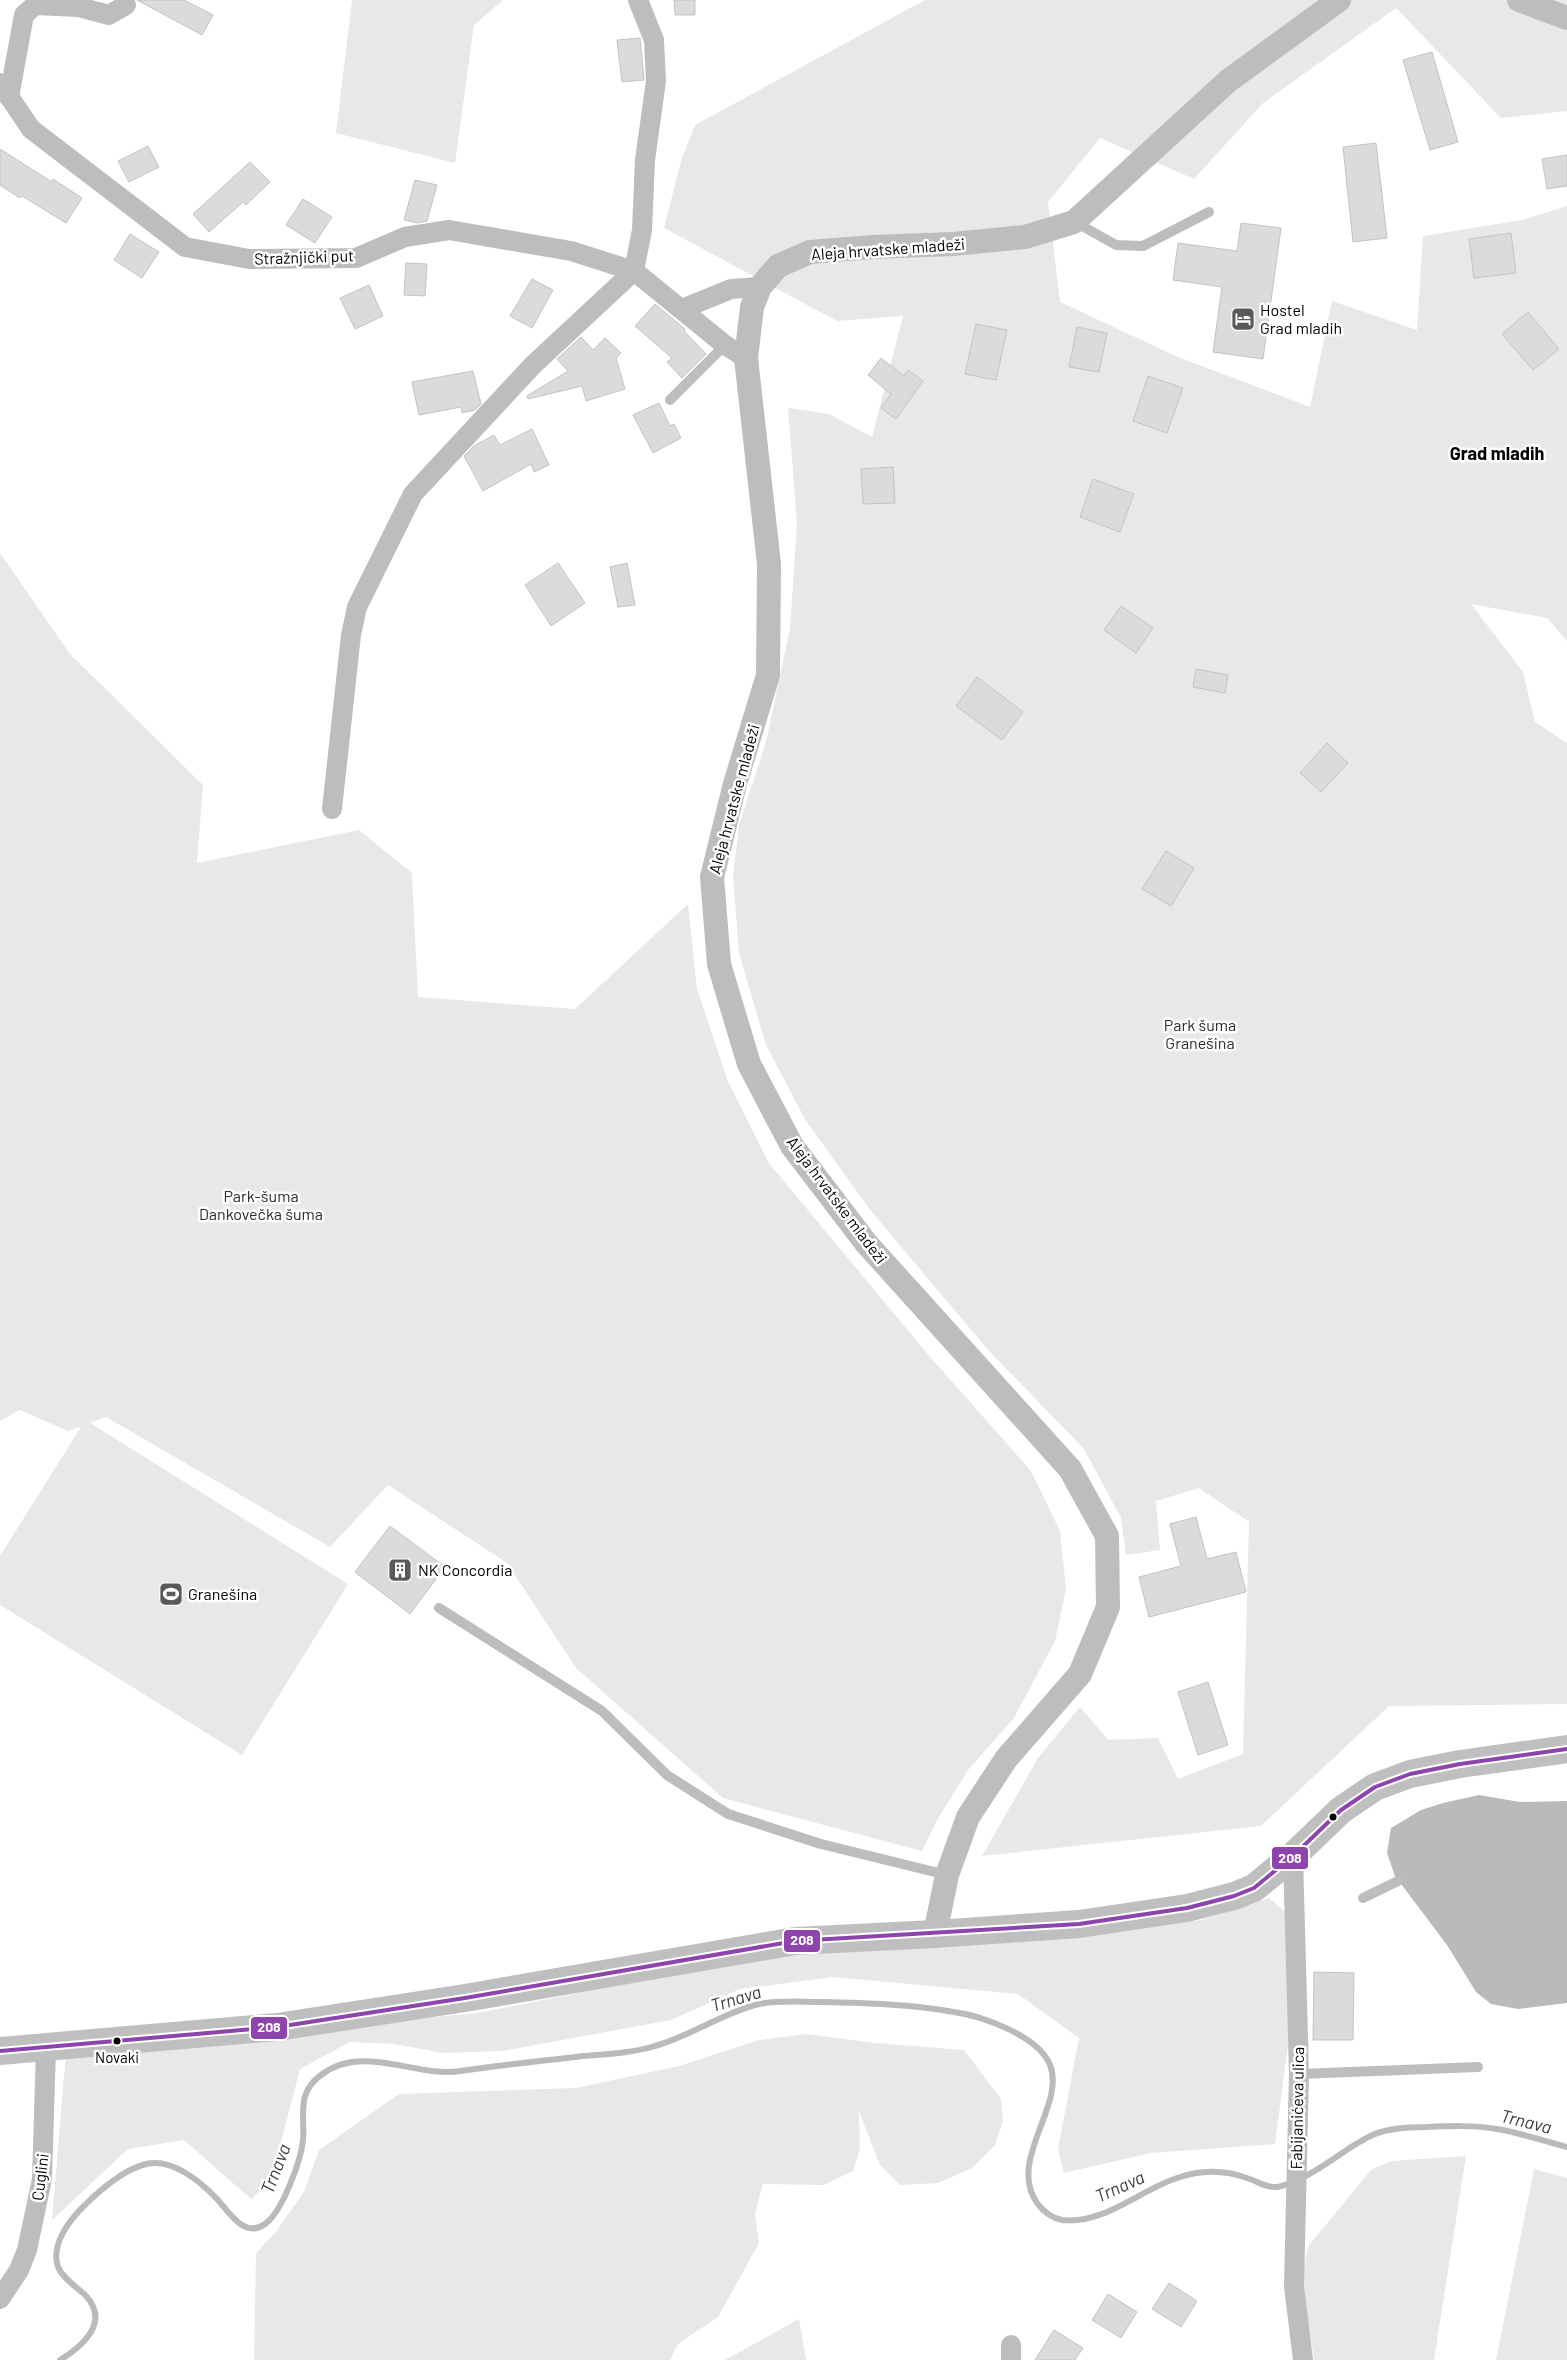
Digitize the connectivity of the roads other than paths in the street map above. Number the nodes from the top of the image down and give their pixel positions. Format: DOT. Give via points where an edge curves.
graph roads {
  1 [pos="638,0"];
  2 [pos="1339,0"];
  3 [pos="1519,0"];
  4 [pos="126,5"];
  5 [pos="1567,18"];
  6 [pos="5,90"];
  7 [pos="1209,212"];
  8 [pos="1074,222"];
  9 [pos="634,271"];
  10 [pos="760,287"];
  11 [pos="682,309"];
  12 [pos="725,345"];
  13 [pos="746,358"];
  14 [pos="670,400"];
  15 [pos="332,809"];
  16 [pos="439,1608"];
  17 [pos="1567,1750"];
  18 [pos="1293,1856"];
  19 [pos="947,1875"];
  20 [pos="1398,1881"];
  21 [pos="1363,1898"];
  22 [pos="935,1934"];
  23 [pos="46,2048"];
  24 [pos="0,2051"];
  25 [pos="1478,2067"];
  26 [pos="1299,2074"];
  27 [pos="0,2299"];
  28 [pos="1303,2360"];
  1 -- 9 [label="street" via="654,40 656,81 645,160 642,230"];
  2 -- 8 [label="street, Aleja hrvatske mladeži" via="1228,81"];
  3 -- 5 [label="street"];
  4 -- 6 [label="street" via="109,15 79,7 35,5 24,15"];
  6 -- 9 [label="street, Stražnjički put" via="31,130 185,247 249,259 356,258 405,237 449,230 571,251"];
  7 -- 8 [label="lane" via="1143,246 1116,245"];
  8 -- 10 [label="street, Aleja hrvatske mladeži" via="1025,237 810,252 778,266"];
  9 -- 11 [label="street, Stražnjički put"];
  9 -- 15 [label="street" via="533,365 413,494 357,607 350,634"];
  10 -- 11 [label="street" via="731,289"];
  10 -- 13 [label="street, Aleja hrvatske mladeži" via="752,307"];
  11 -- 12 [label="street, Stražnjički put"];
  12 -- 13 [label="street, Stražnjički put"];
  12 -- 14 [label="lane"];
  13 -- 19 [label="street, Aleja hrvatske mladeži" via="770,564 768,675 735,784 712,877 719,964 749,1064 792,1146 866,1243 1070,1469 1106,1536 1108,1607 1080,1674 1000,1767 968,1817"];
  16 -- 19 [label="lane" via="602,1711 667,1775 728,1814 820,1844"];
  17 -- 18 [label="main road" via="1460,1764 1410,1774 1375,1787 1341,1810"];
  18 -- 22 [label="main road" via="1254,1888 1187,1908 1079,1924"];
  18 -- 26 [label="street, Fabijanićeva ulica"];
  19 -- 22 [label="street, Aleja hrvatske mladeži"];
  20 -- 21 [label="lane"];
  22 -- 23 [label="main road" via="795,1941 465,1998 278,2026"];
  23 -- 24 [label="main road"];
  23 -- 27 [label="street, Cuglini" via="42,2179 27,2250 19,2270"];
  25 -- 26 [label="lane"];
  26 -- 28 [label="street, Fabijanićeva ulica" via="1294,2286"];
}
